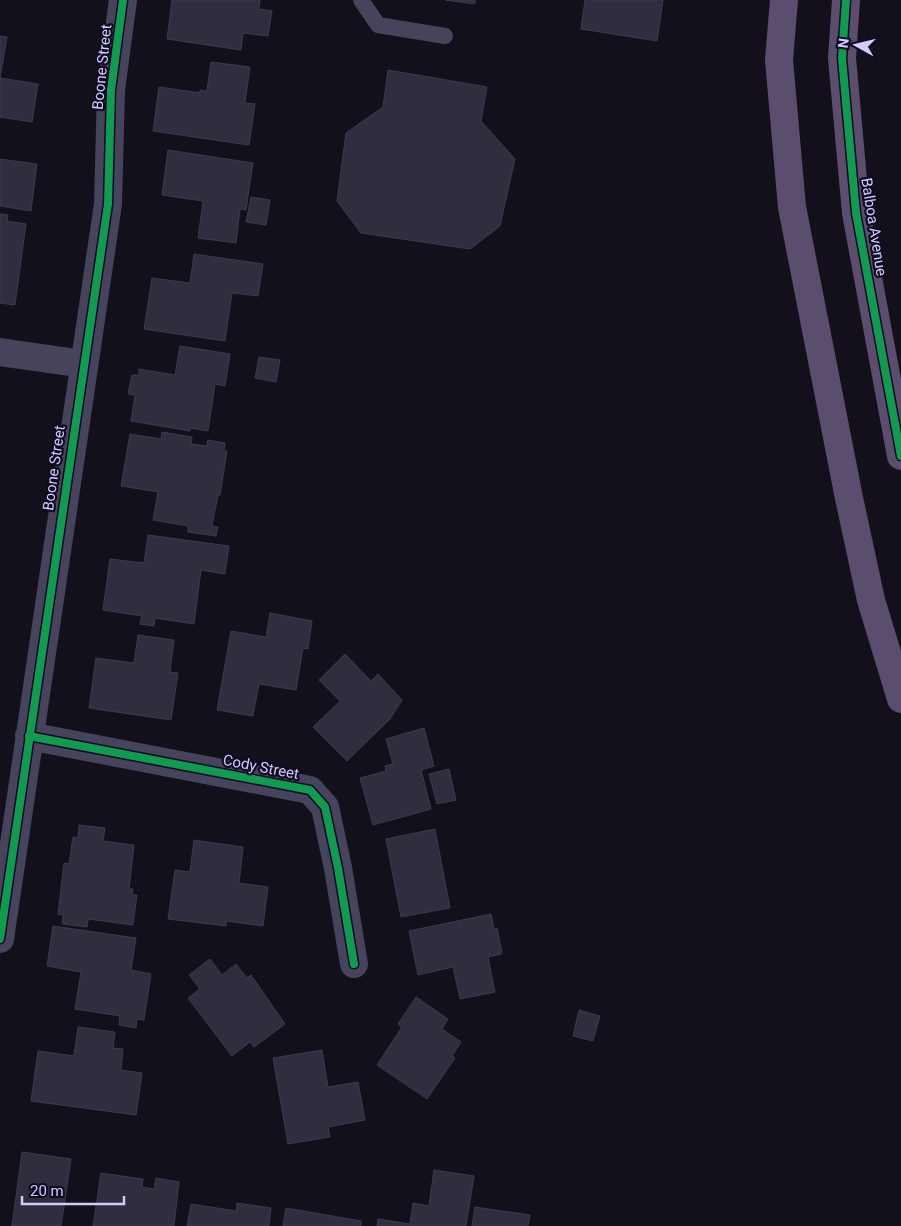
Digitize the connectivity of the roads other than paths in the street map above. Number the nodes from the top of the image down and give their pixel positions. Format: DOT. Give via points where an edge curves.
graph roads {
  1 [pos="123,0"];
  2 [pos="361,0"];
  3 [pos="770,0"];
  4 [pos="784,0"];
  5 [pos="846,0"];
  6 [pos="445,36"];
  7 [pos="780,60"];
  8 [pos="0,352"];
  9 [pos="84,364"];
  10 [pos="901,456"];
  11 [pos="901,699"];
  12 [pos="29,736"];
  13 [pos="0,939"];
  14 [pos="354,964"];
  1 -- 9 [label="street, Boone Street" via="111,90 108,204"];
  2 -- 6 [label="lane" via="378,25"];
  3 -- 7 [label="main road"];
  4 -- 7 [label="main road"];
  5 -- 10 [label="main road, Balboa Avenue" via="842,58 856,213"];
  7 -- 11 [label="main road" via="792,207 867,581"];
  8 -- 9 [label="street"];
  9 -- 12 [label="street, Boone Street"];
  12 -- 13 [label="street, Boone Street"];
  12 -- 14 [label="street, Cody Street" via="310,790 325,807"];
}
